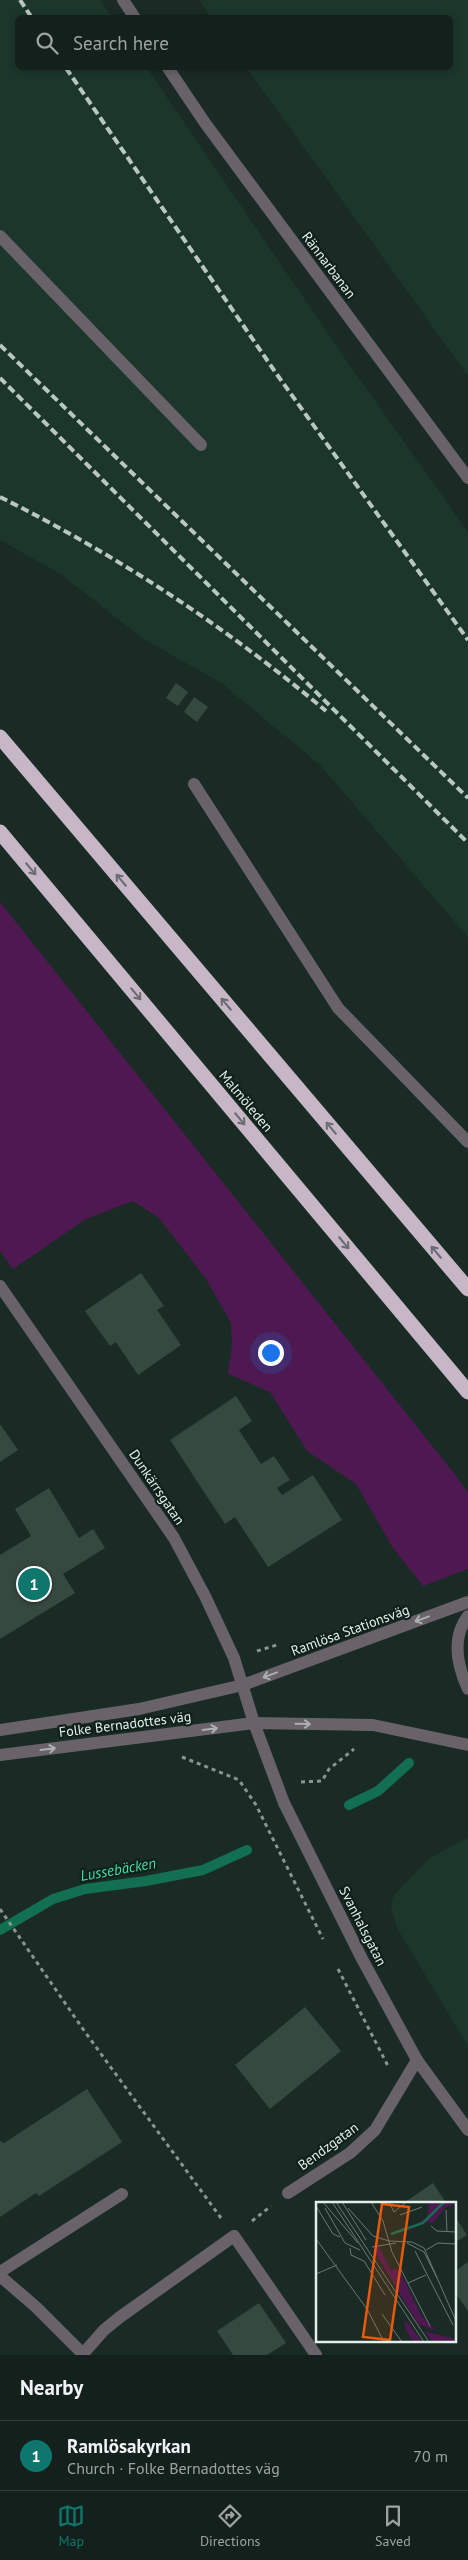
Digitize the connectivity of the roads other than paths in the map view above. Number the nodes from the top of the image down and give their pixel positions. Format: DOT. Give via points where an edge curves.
graph roads {
  1 [pos="123,0"];
  2 [pos="133,15"];
  3 [pos="169,70"];
  4 [pos="0,236"];
  5 [pos="201,445"];
  6 [pos="468,478"];
  7 [pos="0,737"];
  8 [pos="194,784"];
  9 [pos="0,832"];
  10 [pos="468,1142"];
  11 [pos="0,1286"];
  12 [pos="468,1289"];
  13 [pos="468,1392"];
  14 [pos="468,1602"];
  15 [pos="468,1616"];
  16 [pos="243,1685"];
  17 [pos="468,1689"];
  18 [pos="254,1723"];
  19 [pos="0,1730"];
  20 [pos="468,1745"];
  21 [pos="0,1755"];
  22 [pos="417,2060"];
  23 [pos="468,2130"];
  24 [pos="288,2193"];
  25 [pos="122,2194"];
  26 [pos="0,2274"];
  27 [pos="83,2354"];
  28 [pos="316,2355"];
  1 -- 2 [label="street"];
  3 -- 6 [label="street, Rännarbanan" via="205,123"];
  4 -- 5 [label="street"];
  12 -- 7 [label="highway, one-way"];
  8 -- 10 [label="street" via="338,1008"];
  9 -- 13 [label="highway, Malmöleden, one-way"];
  11 -- 16 [label="street, Dunkärrsgatan" via="174,1538 205,1596"];
  14 -- 16 [label="street, Ramlösa Stationsväg, one-way"];
  15 -- 17 [label="street" via="459,1631 457,1650"];
  16 -- 18 [label="street, Dunkärrsgatan"];
  16 -- 19 [label="street, Folke Bernadottes väg" via="139,1710"];
  18 -- 20 [label="street, one-way" via="373,1725"];
  21 -- 18 [label="street, Folke Bernadottes väg, one-way"];
  18 -- 22 [label="street, Svanhalsgatan" via="284,1803"];
  22 -- 23 [label="street, Svanhalsgatan"];
  22 -- 24 [label="street, Bendzgatan" via="375,2130 350,2152"];
  25 -- 26 [label="street"];
  26 -- 27 [label="street"];
  27 -- 28 [label="street" via="120,2317 234,2236"];
}
